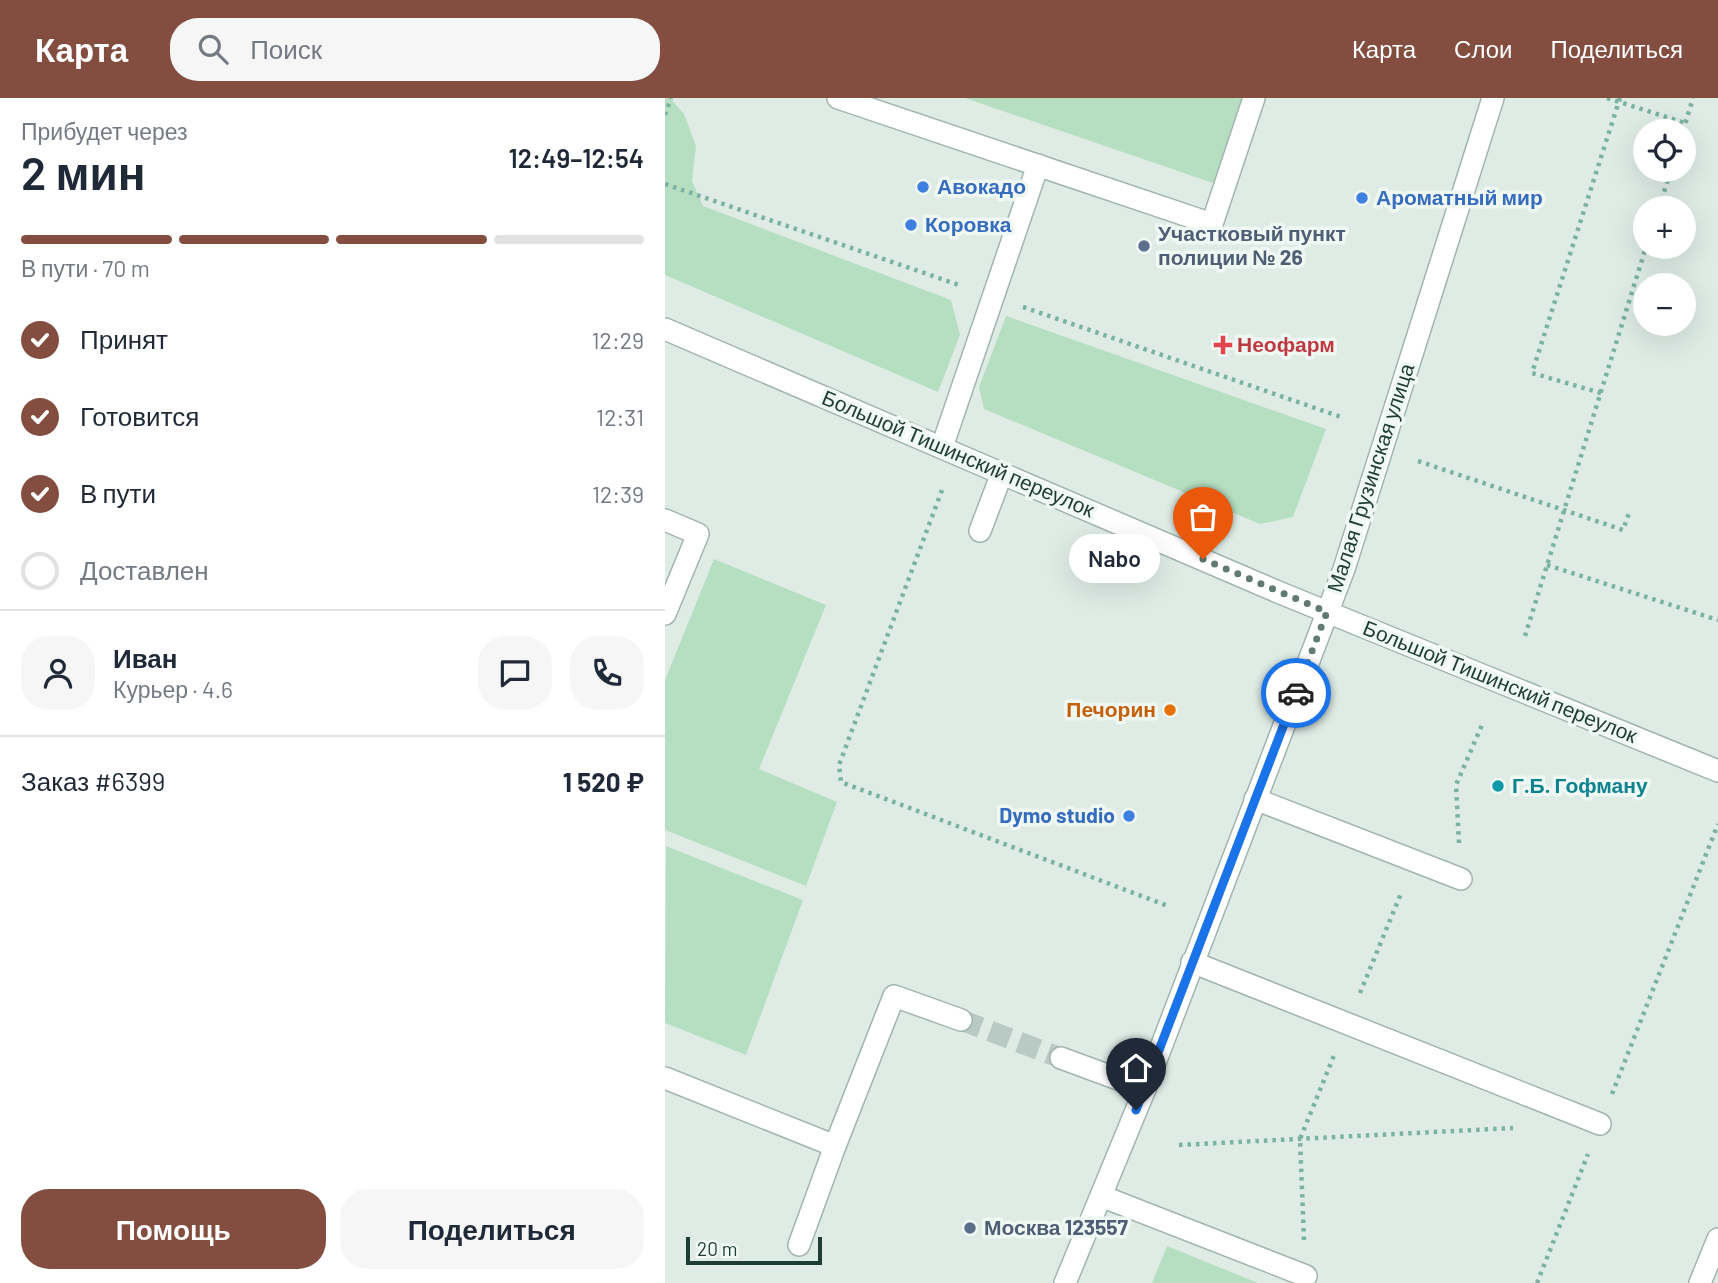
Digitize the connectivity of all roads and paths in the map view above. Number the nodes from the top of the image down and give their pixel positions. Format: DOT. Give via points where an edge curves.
graph roads {
  1 [pos="671,98"];
  2 [pos="838,98"];
  3 [pos="1254,98"];
  4 [pos="1493,98"];
  5 [pos="1607,98"];
  6 [pos="1693,98"];
  7 [pos="1619,100"];
  8 [pos="665,115"];
  9 [pos="1674,119"];
  10 [pos="1686,119"];
  11 [pos="1038,165"];
  12 [pos="1642,259"];
  13 [pos="665,329"];
  14 [pos="1601,393"];
  15 [pos="942,447"];
  16 [pos="1418,461"];
  17 [pos="1002,473"];
  18 [pos="942,490"];
  19 [pos="1565,510"];
  20 [pos="1629,513"];
  21 [pos="665,520"];
  22 [pos="981,531"];
  23 [pos="1548,565"];
  24 [pos="1327,612"];
  25 [pos="665,614"];
  26 [pos="1718,620"];
  27 [pos="1525,636"];
  28 [pos="1482,725"];
  29 [pos="1718,771"];
  30 [pos="1255,799"];
  31 [pos="1718,824"];
  32 [pos="1415,861"];
  33 [pos="1461,879"];
  34 [pos="1168,906"];
  35 [pos="1192,962"];
  36 [pos="961,1020"];
  37 [pos="1347,1023"];
  38 [pos="1061,1058"];
  39 [pos="665,1078"];
  40 [pos="1145,1089"];
  41 [pos="1600,1124"];
  42 [pos="1518,1128"];
  43 [pos="1300,1139"];
  44 [pos="1179,1145"];
  45 [pos="835,1146"];
  46 [pos="1101,1196"];
  47 [pos="1718,1238"];
  48 [pos="799,1245"];
  49 [pos="1306,1276"];
  50 [pos="1065,1283"];
  51 [pos="1537,1283"];
  52 [pos="1700,1283"];
  1 -- 8 [label="path"];
  2 -- 11 [label="street"];
  3 -- 11 [label="street" via="1212,224"];
  4 -- 24 [label="street, Малая Грузинская улица"];
  5 -- 7 [label="path"];
  6 -- 10 [label="path"];
  7 -- 9 [label="path"];
  7 -- 14 [label="path" via="1532,373"];
  11 -- 15 [label="street"];
  12 -- 14 [label="path"];
  13 -- 15 [label="street, Большой Тишинский переулок"];
  14 -- 19 [label="path"];
  15 -- 17 [label="street, Большой Тишинский переулок"];
  16 -- 19 [label="path"];
  17 -- 22 [label="street"];
  17 -- 24 [label="street, Большой Тишинский переулок"];
  18 -- 34 [label="path" via="839,765 841,782"];
  19 -- 20 [label="path" via="1623,530"];
  19 -- 23 [label="path"];
  21 -- 25 [label="street" via="698,534"];
  23 -- 26 [label="path"];
  23 -- 27 [label="path"];
  24 -- 29 [label="street, Большой Тишинский переулок"];
  24 -- 30 [label="street, Малая Грузинская улица"];
  28 -- 33 [label="path" via="1456,785"];
  30 -- 32 [label="street"];
  30 -- 35 [label="street, Малая Грузинская улица"];
  31 -- 41 [label="path"];
  32 -- 33 [label="street"];
  32 -- 37 [label="path"];
  35 -- 37 [label="street"];
  35 -- 40 [label="street, Малая Грузинская улица"];
  36 -- 45 [label="street" via="894,996"];
  37 -- 41 [label="street"];
  37 -- 43 [label="path"];
  38 -- 40 [label="street"];
  39 -- 45 [label="street"];
  40 -- 46 [label="street, Малая Грузинская улица"];
  41 -- 51 [label="path"];
  42 -- 43 [label="path"];
  43 -- 44 [label="path"];
  43 -- 49 [label="path"];
  45 -- 48 [label="street"];
  46 -- 49 [label="street"];
  46 -- 50 [label="street, Малая Грузинская улица"];
  47 -- 52 [label="street"];
}
